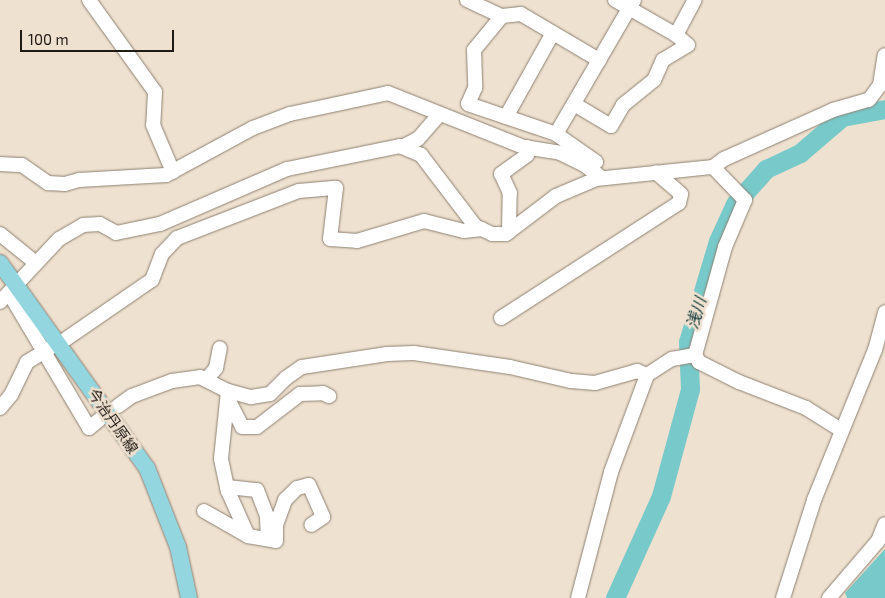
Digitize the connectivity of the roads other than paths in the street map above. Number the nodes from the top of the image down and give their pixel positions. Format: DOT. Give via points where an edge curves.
graph roads {
  1 [pos="90,0"];
  2 [pos="467,0"];
  3 [pos="615,0"];
  4 [pos="695,0"];
  5 [pos="632,4"];
  6 [pos="502,16"];
  7 [pos="553,33"];
  8 [pos="676,35"];
  9 [pos="885,55"];
  10 [pos="599,60"];
  11 [pos="882,85"];
  12 [pos="574,104"];
  13 [pos="440,114"];
  14 [pos="506,117"];
  15 [pos="556,134"];
  16 [pos="402,147"];
  17 [pos="527,147"];
  18 [pos="0,164"];
  19 [pos="713,167"];
  20 [pos="173,172"];
  21 [pos="656,172"];
  22 [pos="609,176"];
  23 [pos="219,220"];
  24 [pos="154,225"];
  25 [pos="482,229"];
  26 [pos="509,232"];
  27 [pos="0,234"];
  28 [pos="0,263"];
  29 [pos="36,263"];
  30 [pos="8,293"];
  31 [pos="885,312"];
  32 [pos="501,318"];
  33 [pos="66,339"];
  34 [pos="220,348"];
  35 [pos="47,350"];
  36 [pos="695,355"];
  37 [pos="647,375"];
  38 [pos="206,380"];
  39 [pos="228,394"];
  40 [pos="329,396"];
  41 [pos="118,406"];
  42 [pos="0,408"];
  43 [pos="99,420"];
  44 [pos="842,430"];
  45 [pos="227,487"];
  46 [pos="204,511"];
  47 [pos="885,524"];
  48 [pos="311,525"];
  49 [pos="248,536"];
  50 [pos="268,542"];
  51 [pos="189,598"];
  52 [pos="578,598"];
  53 [pos="784,598"];
  54 [pos="829,598"];
  1 -- 20 [label="street" via="155,92 153,125"];
  2 -- 6 [label="street"];
  3 -- 5 [label="street"];
  4 -- 8 [label="street"];
  5 -- 8 [label="street"];
  5 -- 10 [label="street"];
  6 -- 7 [label="street" via="521,14"];
  6 -- 14 [label="street" via="474,50 475,88 468,104"];
  7 -- 10 [label="street"];
  7 -- 14 [label="street"];
  8 -- 12 [label="street" via="688,45 663,60 654,80 624,106 611,126"];
  9 -- 11 [label="street"];
  10 -- 12 [label="street"];
  11 -- 19 [label="street" via="869,100 833,110 724,159"];
  12 -- 15 [label="street"];
  13 -- 16 [label="street" via="418,139"];
  13 -- 17 [label="street"];
  13 -- 20 [label="street" via="388,93 337,102 253,128"];
  14 -- 15 [label="street"];
  15 -- 22 [label="street"];
  16 -- 24 [label="street" via="287,169"];
  16 -- 25 [label="street" via="421,155 475,226"];
  17 -- 22 [label="street" via="560,153"];
  17 -- 26 [label="street" via="527,154 501,174 510,193"];
  18 -- 20 [label="street" via="22,165 48,183 65,184"];
  19 -- 21 [label="street"];
  19 -- 36 [label="street" via="745,200 725,247"];
  21 -- 22 [label="street"];
  21 -- 32 [label="street" via="681,194 679,203"];
  22 -- 26 [label="street" via="556,196"];
  23 -- 24 [label="street" via="180,228"];
  23 -- 25 [label="street" via="261,208 299,191 336,188 330,239 357,241 424,221 464,231"];
  23 -- 33 [label="street" via="177,238 162,254 152,280"];
  24 -- 29 [label="street" via="116,233 100,224 82,225 59,240"];
  25 -- 26 [label="street" via="492,234"];
  27 -- 29 [label="street"];
  28 -- 30 [label="main road, 今治丹原線"];
  29 -- 30 [label="street"];
  30 -- 35 [label="street"];
  30 -- 51 [label="main road, 今治丹原線" via="147,468 178,547"];
  31 -- 44 [label="street" via="875,350"];
  34 -- 38 [label="street" via="216,368"];
  35 -- 42 [label="street" via="27,362 11,395"];
  35 -- 43 [label="street" via="89,428"];
  36 -- 37 [label="street" via="672,360"];
  36 -- 44 [label="street" via="699,362 739,382 806,408"];
  37 -- 39 [label="street" via="636,371 595,383 414,353 387,354 302,367 270,394 251,397"];
  37 -- 52 [label="street" via="611,472"];
  38 -- 39 [label="street"];
  38 -- 41 [label="street" via="200,377 172,381 132,396"];
  39 -- 40 [label="street" via="242,427 257,427 300,394 322,392"];
  39 -- 45 [label="street" via="221,459"];
  44 -- 53 [label="street" via="814,500"];
  45 -- 49 [label="street"];
  45 -- 50 [label="street" via="257,490 267,516"];
  46 -- 49 [label="street"];
  47 -- 54 [label="street" via="878,541"];
  48 -- 50 [label="street" via="322,517 310,485 296,488 286,500 276,525 276,541"];
  49 -- 50 [label="street"];
}
